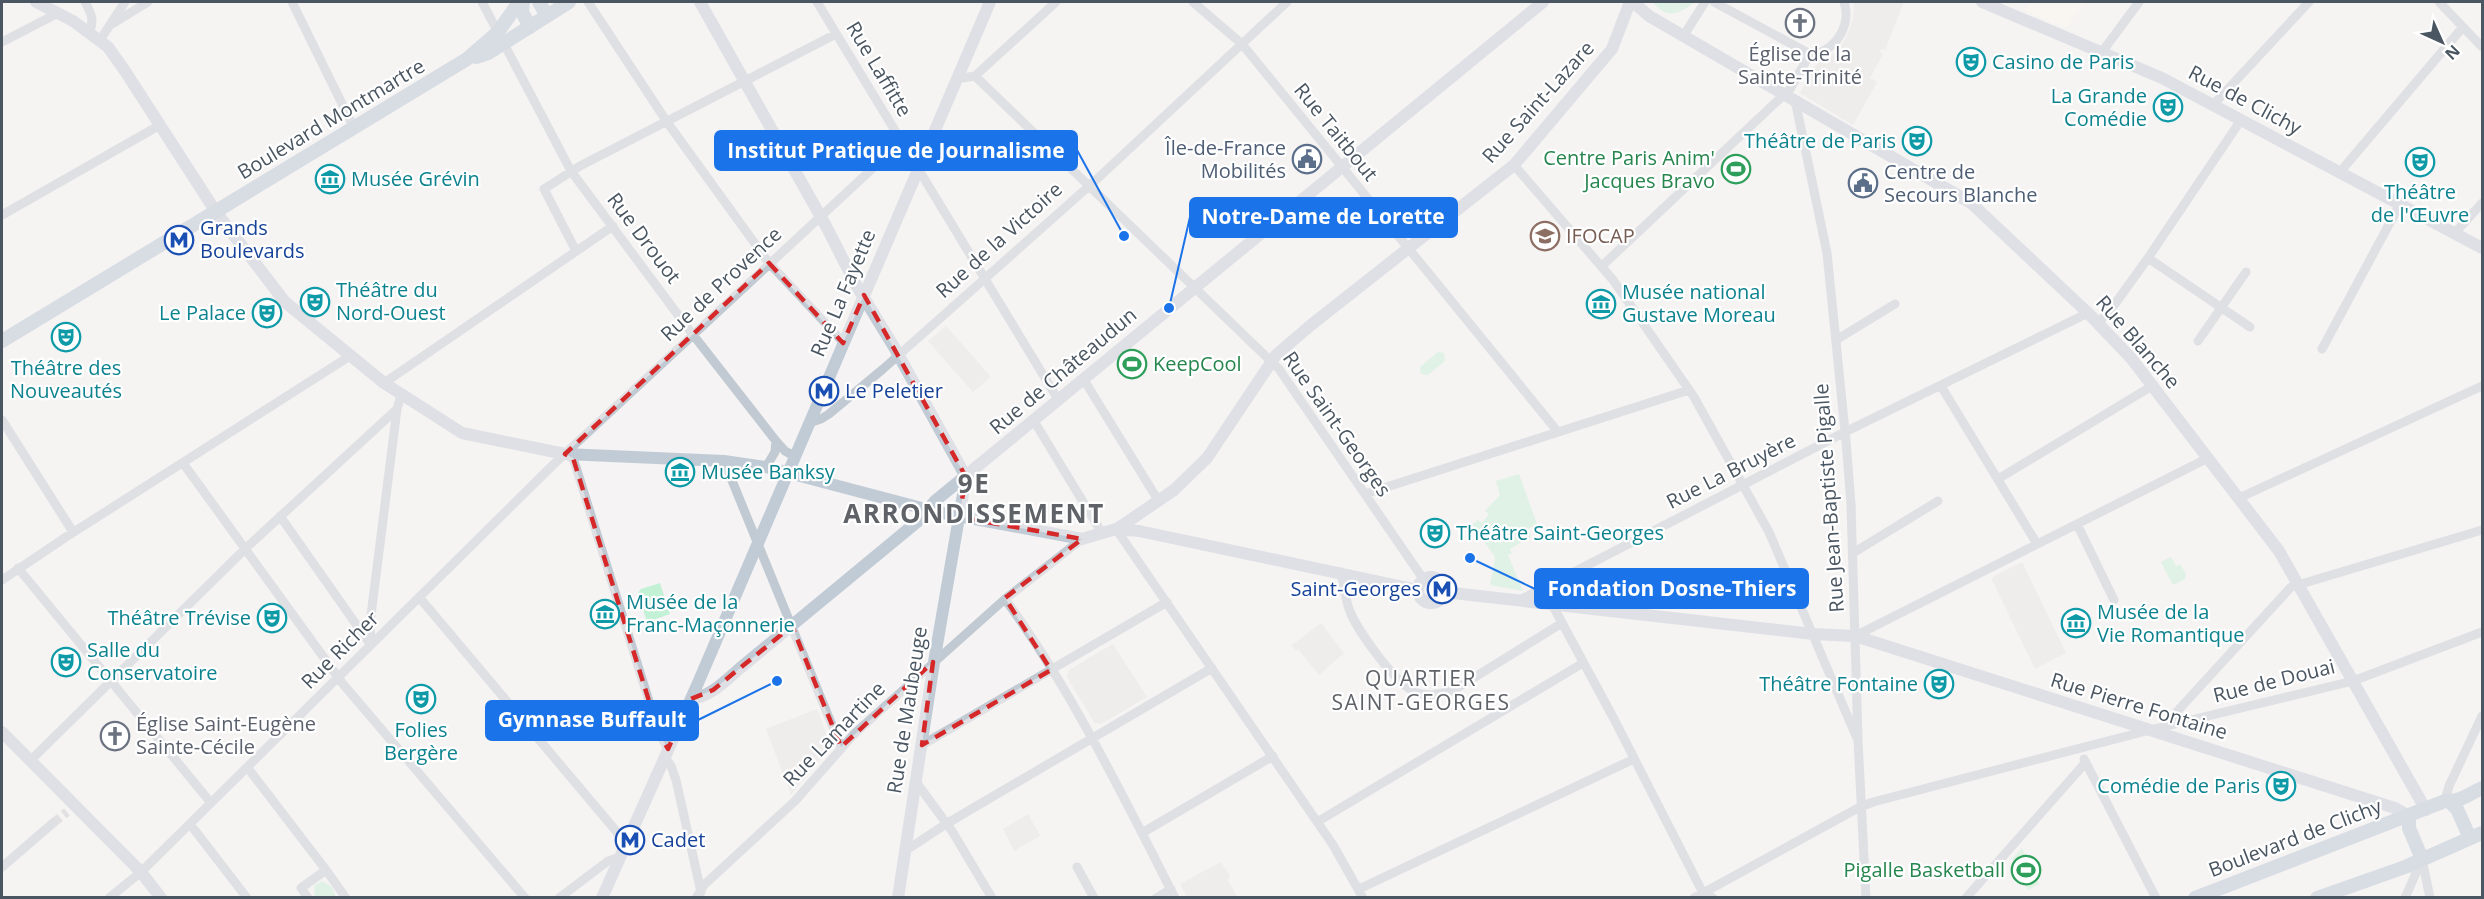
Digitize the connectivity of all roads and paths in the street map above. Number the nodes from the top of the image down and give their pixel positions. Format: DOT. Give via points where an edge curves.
graph roads {
  1 [pos="36,2"];
  2 [pos="85,2"];
  3 [pos="125,2"];
  4 [pos="148,2"];
  5 [pos="292,2"];
  6 [pos="482,2"];
  7 [pos="521,2"];
  8 [pos="539,2"];
  9 [pos="569,2"];
  10 [pos="588,2"];
  11 [pos="700,2"];
  12 [pos="817,2"];
  13 [pos="990,2"];
  14 [pos="1056,2"];
  15 [pos="1193,2"];
  16 [pos="1287,2"];
  17 [pos="1544,2"];
  18 [pos="1631,2"];
  19 [pos="1705,2"];
  20 [pos="1714,2"];
  21 [pos="1844,2"];
  22 [pos="1982,2"];
  23 [pos="2139,2"];
  24 [pos="2309,2"];
  25 [pos="2439,2"];
  26 [pos="58,13"];
  27 [pos="547,16"];
  28 [pos="111,24"];
  29 [pos="530,27"];
  30 [pos="2463,27"];
  31 [pos="89,33"];
  32 [pos="836,34"];
  33 [pos="1684,35"];
  34 [pos="501,37"];
  35 [pos="100,40"];
  36 [pos="2,42"];
  37 [pos="1242,44"];
  38 [pos="2482,47"];
  39 [pos="2102,52"];
  40 [pos="1810,54"];
  41 [pos="975,76"];
  42 [pos="956,79"];
  43 [pos="746,83"];
  44 [pos="1790,97"];
  45 [pos="2213,105"];
  46 [pos="2241,120"];
  47 [pos="667,122"];
  48 [pos="160,125"];
  49 [pos="354,128"];
  50 [pos="902,142"];
  51 [pos="1514,165"];
  52 [pos="1341,167"];
  53 [pos="918,168"];
  54 [pos="571,171"];
  55 [pos="2340,172"];
  56 [pos="1088,186"];
  57 [pos="2482,203"];
  58 [pos="2400,204"];
  59 [pos="216,212"];
  60 [pos="2,215"];
  61 [pos="821,216"];
  62 [pos="613,226"];
  63 [pos="2454,234"];
  64 [pos="2482,248"];
  65 [pos="1409,249"];
  66 [pos="576,250"];
  67 [pos="2148,258"];
  68 [pos="769,263"];
  69 [pos="1602,266"];
  70 [pos="2246,272"];
  71 [pos="984,278"];
  72 [pos="1193,289"];
  73 [pos="864,295"];
  74 [pos="1895,304"];
  75 [pos="2221,308"];
  76 [pos="2088,314"];
  77 [pos="2097,324"];
  78 [pos="2250,327"];
  79 [pos="693,334"];
  80 [pos="1836,340"];
  81 [pos="2,341"];
  82 [pos="2199,341"];
  83 [pos="843,342"];
  84 [pos="2322,349"];
  85 [pos="898,355"];
  86 [pos="350,356"];
  87 [pos="1271,362"];
  88 [pos="1084,380"];
  89 [pos="384,383"];
  90 [pos="1941,386"];
  91 [pos="2152,386"];
  92 [pos="2482,386"];
  93 [pos="1689,390"];
  94 [pos="401,394"];
  95 [pos="1059,401"];
  96 [pos="397,409"];
  97 [pos="2,420"];
  98 [pos="1034,421"];
  99 [pos="809,423"];
  100 [pos="1558,432"];
  101 [pos="1845,432"];
  102 [pos="776,441"];
  103 [pos="565,454"];
  104 [pos="794,456"];
  105 [pos="2208,458"];
  106 [pos="724,461"];
  107 [pos="183,464"];
  108 [pos="765,467"];
  109 [pos="788,472"];
  110 [pos="966,477"];
  111 [pos="1998,479"];
  112 [pos="1744,484"];
  113 [pos="1365,494"];
  114 [pos="2239,498"];
  115 [pos="1158,500"];
  116 [pos="1938,501"];
  117 [pos="928,510"];
  118 [pos="280,516"];
  119 [pos="958,523"];
  120 [pos="2077,524"];
  121 [pos="1116,529"];
  122 [pos="2482,530"];
  123 [pos="74,532"];
  124 [pos="1102,533"];
  125 [pos="1082,539"];
  126 [pos="757,544"];
  127 [pos="2037,544"];
  128 [pos="245,549"];
  129 [pos="1853,553"];
  130 [pos="18,568"];
  131 [pos="1341,572"];
  132 [pos="2,580"];
  133 [pos="2299,584"];
  134 [pos="1421,585"];
  135 [pos="1550,585"];
  136 [pos="1444,592"];
  137 [pos="419,597"];
  138 [pos="1005,599"];
  139 [pos="1520,600"];
  140 [pos="2114,600"];
  141 [pos="1167,602"];
  142 [pos="1553,606"];
  143 [pos="788,622"];
  144 [pos="1562,623"];
  145 [pos="2482,632"];
  146 [pos="1813,634"];
  147 [pos="1855,636"];
  148 [pos="371,645"];
  149 [pos="934,662"];
  150 [pos="1583,663"];
  151 [pos="1212,668"];
  152 [pos="1051,670"];
  153 [pos="338,678"];
  154 [pos="2353,681"];
  155 [pos="112,682"];
  156 [pos="691,699"];
  157 [pos="2482,717"];
  158 [pos="2156,729"];
  159 [pos="2,732"];
  160 [pos="1092,740"];
  161 [pos="1858,740"];
  162 [pos="922,745"];
  163 [pos="841,747"];
  164 [pos="2080,749"];
  165 [pos="667,753"];
  166 [pos="1273,756"];
  167 [pos="1634,759"];
  168 [pos="30,761"];
  169 [pos="2086,762"];
  170 [pos="247,767"];
  171 [pos="916,782"];
  172 [pos="2482,788"];
  173 [pos="2448,801"];
  174 [pos="211,803"];
  175 [pos="1860,807"];
  176 [pos="2426,810"];
  177 [pos="2409,816"];
  178 [pos="1317,822"];
  179 [pos="53,823"];
  180 [pos="946,824"];
  181 [pos="190,825"];
  182 [pos="1142,833"];
  183 [pos="2476,836"];
  184 [pos="627,844"];
  185 [pos="905,851"];
  186 [pos="620,857"];
  187 [pos="2422,858"];
  188 [pos="2,867"];
  189 [pos="1077,867"];
  190 [pos="326,870"];
  191 [pos="141,873"];
  192 [pos="1173,893"];
  193 [pos="1361,893"];
  194 [pos="700,895"];
  195 [pos="1699,895"];
  196 [pos="109,897"];
  197 [pos="161,897"];
  198 [pos="247,897"];
  199 [pos="308,897"];
  200 [pos="346,897"];
  201 [pos="525,897"];
  202 [pos="560,897"];
  203 [pos="603,897"];
  204 [pos="898,897"];
  205 [pos="992,897"];
  206 [pos="1094,897"];
  207 [pos="1156,897"];
  208 [pos="1713,897"];
  209 [pos="1866,897"];
  210 [pos="1966,897"];
  211 [pos="2156,897"];
  212 [pos="2195,897"];
  213 [pos="2317,897"];
  214 [pos="2405,897"];
  215 [pos="2430,897"];
  1 -- 26 [label="street"];
  2 -- 31 [label="street" via="92,15"];
  3 -- 28 [label="street"];
  4 -- 28 [label="street"];
  5 -- 49 [label="street"];
  6 -- 34 [label="street, Rue Drouot"];
  7 -- 29 [label="main road"];
  7 -- 34 [label="main road"];
  8 -- 27 [label="main road"];
  9 -- 27 [label="main road, Boulevard Montmartre"];
  10 -- 47 [label="street"];
  11 -- 43 [label="street"];
  12 -- 32 [label="street, Rue Laffitte"];
  13 -- 42 [label="street, Rue La Fayette"];
  14 -- 41 [label="street"];
  15 -- 37 [label="street, Rue Taitbout"];
  16 -- 37 [label="street, Rue de la Victoire"];
  17 -- 52 [label="street, Rue de Châteaudun"];
  18 -- 33 [label="street, Rue Blanche"];
  18 -- 51 [label="street, Rue Saint-Lazare" via="1612,49"];
  19 -- 33 [label="street"];
  20 -- 40 [label="street"];
  21 -- 40 [label="street" via="1845,21 1839,37 1823,52"];
  22 -- 39 [label="street, Rue de Clichy"];
  23 -- 39 [label="street"];
  24 -- 45 [label="street"];
  25 -- 30 [label="street"];
  26 -- 31 [label="street"];
  26 -- 36 [label="street"];
  27 -- 29 [label="main road, Boulevard Montmartre"];
  28 -- 35 [label="street"];
  29 -- 34 [label="main road, Boulevard Montmartre"];
  30 -- 38 [label="street"];
  30 -- 55 [label="street"];
  31 -- 35 [label="street"];
  32 -- 43 [label="street"];
  32 -- 50 [label="street, Rue Laffitte"];
  33 -- 44 [label="street, Rue Blanche"];
  34 -- 49 [label="main road, Boulevard Montmartre" via="488,53 467,59"];
  34 -- 54 [label="street, Rue Drouot"];
  35 -- 48 [label="street" via="125,70"];
  37 -- 52 [label="street, Rue Taitbout"];
  37 -- 56 [label="street, Rue de la Victoire"];
  39 -- 45 [label="street, Rue de Clichy"];
  40 -- 44 [label="street"];
  41 -- 42 [label="street"];
  41 -- 56 [label="street, Rue Saint-Georges"];
  42 -- 53 [label="street, Rue La Fayette"];
  43 -- 47 [label="street"];
  43 -- 61 [label="street"];
  44 -- 69 [label="street"];
  44 -- 76 [label="street, Rue Blanche" via="1971,203"];
  44 -- 80 [label="street, Rue Jean-Baptiste Pigalle" via="1827,253"];
  45 -- 46 [label="street, Rue de Clichy"];
  46 -- 55 [label="street, Rue de Clichy"];
  46 -- 67 [label="street"];
  47 -- 54 [label="street"];
  47 -- 68 [label="street"];
  48 -- 59 [label="street"];
  48 -- 60 [label="street"];
  49 -- 59 [label="main road, Boulevard Montmartre"];
  50 -- 53 [label="street, Rue Laffitte"];
  50 -- 61 [label="street, Rue de Provence"];
  51 -- 65 [label="street, Rue Saint-Lazare"];
  51 -- 69 [label="street"];
  52 -- 65 [label="street, Rue Taitbout"];
  52 -- 72 [label="street, Rue de Châteaudun"];
  53 -- 71 [label="street, Rue Laffitte"];
  53 -- 73 [label="street, Rue La Fayette"];
  54 -- 62 [label="street, Rue Drouot"];
  54 -- 66 [label="street" via="544,189"];
  55 -- 58 [label="street, Rue de Clichy"];
  56 -- 71 [label="street, Rue de la Victoire"];
  56 -- 72 [label="street, Rue Saint-Georges"];
  57 -- 63 [label="street"];
  58 -- 63 [label="street, Rue de Clichy"];
  58 -- 84 [label="street"];
  59 -- 81 [label="main road, Boulevard Montmartre"];
  59 -- 86 [label="street" via="285,302"];
  61 -- 68 [label="street, Rue de Provence"];
  61 -- 73 [label="street"];
  62 -- 66 [label="street"];
  62 -- 79 [label="street, Rue Drouot"];
  63 -- 64 [label="street, Rue de Clichy"];
  65 -- 87 [label="street, Rue Saint-Lazare" via="1311,325"];
  65 -- 100 [label="street, Rue Taitbout"];
  66 -- 89 [label="street"];
  67 -- 75 [label="street"];
  67 -- 77 [label="street"];
  68 -- 79 [label="street, Rue de Provence"];
  68 -- 83 [label="street"];
  69 -- 93 [label="street"];
  70 -- 75 [label="street"];
  71 -- 85 [label="street, Rue de la Victoire"];
  71 -- 95 [label="street, Rue Laffitte"];
  72 -- 87 [label="street, Rue Saint-Georges"];
  72 -- 88 [label="street, Rue de Châteaudun"];
  73 -- 83 [label="street, Rue La Fayette"];
  73 -- 85 [label="street"];
  74 -- 80 [label="street"];
  75 -- 78 [label="street"];
  75 -- 82 [label="street"];
  76 -- 77 [label="street, Rue Blanche"];
  76 -- 90 [label="street, Rue La Bruyère"];
  77 -- 91 [label="street, Rue Blanche"];
  79 -- 102 [label="street, Rue Drouot"];
  79 -- 103 [label="street, Rue de Provence"];
  80 -- 101 [label="street, Rue Jean-Baptiste Pigalle"];
  83 -- 99 [label="street, Rue La Fayette"];
  85 -- 99 [label="street, Rue de la Victoire" via="830,414"];
  85 -- 110 [label="street"];
  86 -- 89 [label="street"];
  86 -- 107 [label="street"];
  87 -- 113 [label="street, Rue Saint-Georges"];
  87 -- 115 [label="street, Rue Saint-Lazare" via="1207,458 1186,480"];
  88 -- 95 [label="street, Rue de Châteaudun"];
  88 -- 115 [label="street"];
  89 -- 94 [label="street"];
  90 -- 101 [label="street, Rue La Bruyère"];
  90 -- 111 [label="street"];
  91 -- 105 [label="street, Rue Blanche"];
  91 -- 111 [label="street"];
  92 -- 114 [label="street"];
  93 -- 100 [label="street"];
  93 -- 112 [label="street"];
  94 -- 96 [label="street"];
  94 -- 103 [label="street" via="467,435"];
  95 -- 98 [label="street, Rue de Châteaudun"];
  96 -- 118 [label="street"];
  96 -- 148 [label="street" via="370,623"];
  97 -- 123 [label="street"];
  98 -- 110 [label="street, Rue de Châteaudun"];
  98 -- 124 [label="street"];
  99 -- 104 [label="street, Rue La Fayette"];
  100 -- 113 [label="street"];
  101 -- 112 [label="street, Rue La Bruyère"];
  101 -- 129 [label="street, Rue Jean-Baptiste Pigalle"];
  102 -- 104 [label="street, Rue Drouot"];
  102 -- 108 [label="street" via="775,452"];
  103 -- 106 [label="street"];
  103 -- 137 [label="street, Rue Richer"];
  103 -- 165 [label="street" via="576,467"];
  104 -- 109 [label="street, Rue La Fayette"];
  105 -- 114 [label="street, Rue Blanche"];
  105 -- 120 [label="street"];
  106 -- 108 [label="street"];
  106 -- 126 [label="street"];
  107 -- 123 [label="street"];
  107 -- 128 [label="street"];
  108 -- 109 [label="street"];
  109 -- 117 [label="street"];
  109 -- 126 [label="street, Rue La Fayette"];
  110 -- 117 [label="street, Rue de Châteaudun"];
  110 -- 119 [label="street, Rue de Maubeuge"];
  111 -- 127 [label="street"];
  112 -- 135 [label="street, Rue La Bruyère"];
  112 -- 146 [label="street"];
  113 -- 134 [label="street, Rue Saint-Georges"];
  114 -- 133 [label="street, Rue Blanche"];
  115 -- 121 [label="street, Rue Saint-Lazare"];
  116 -- 129 [label="street"];
  117 -- 119 [label="street"];
  117 -- 143 [label="street, Rue de Châteaudun"];
  118 -- 128 [label="street"];
  118 -- 148 [label="street"];
  119 -- 125 [label="street"];
  119 -- 149 [label="street, Rue de Maubeuge"];
  120 -- 127 [label="street"];
  120 -- 140 [label="street"];
  121 -- 124 [label="street"];
  121 -- 131 [label="street"];
  121 -- 141 [label="street"];
  122 -- 133 [label="street"];
  123 -- 130 [label="street"];
  124 -- 125 [label="street"];
  125 -- 138 [label="street, Rue Lamartine"];
  126 -- 143 [label="street"];
  126 -- 156 [label="street, Rue La Fayette"];
  127 -- 147 [label="street"];
  128 -- 153 [label="street"];
  128 -- 155 [label="street"];
  129 -- 147 [label="street, Rue Jean-Baptiste Pigalle"];
  130 -- 132 [label="street"];
  130 -- 155 [label="street"];
  131 -- 134 [label="street"];
  131 -- 144 [label="street" via="1348,608 1362,634 1401,683 1417,693 1438,695 1454,690"];
  133 -- 154 [label="street, Rue Blanche"];
  133 -- 158 [label="street" via="2291,587"];
  134 -- 136 [label="street" via="1433,578 1439,580"];
  134 -- 136 [label="street" via="1423,601 1431,604"];
  135 -- 139 [label="street, Rue La Bruyère"];
  135 -- 142 [label="street" via="1548,595"];
  136 -- 139 [label="street, Rue Pierre Fontaine"];
  137 -- 148 [label="street, Rue Richer"];
  137 -- 184 [label="street"];
  138 -- 149 [label="street, Rue Lamartine"];
  138 -- 152 [label="street"];
  139 -- 142 [label="street, Rue Pierre Fontaine"];
  141 -- 151 [label="street"];
  141 -- 152 [label="street"];
  142 -- 144 [label="street"];
  142 -- 146 [label="street, Rue Pierre Fontaine"];
  143 -- 156 [label="street, Rue de Châteaudun" via="713,690"];
  143 -- 163 [label="street"];
  144 -- 150 [label="street"];
  145 -- 154 [label="street, Rue de Douai"];
  146 -- 147 [label="street, Rue Pierre Fontaine"];
  146 -- 161 [label="street"];
  147 -- 158 [label="street, Rue Pierre Fontaine"];
  147 -- 161 [label="street, Rue Jean-Baptiste Pigalle"];
  148 -- 153 [label="street, Rue Richer"];
  149 -- 162 [label="street, Rue de Maubeuge"];
  149 -- 163 [label="street, Rue Lamartine"];
  150 -- 167 [label="street"];
  150 -- 178 [label="street"];
  151 -- 160 [label="street"];
  151 -- 166 [label="street"];
  152 -- 160 [label="street"];
  152 -- 162 [label="street"];
  153 -- 170 [label="street, Rue Richer"];
  153 -- 201 [label="street"];
  154 -- 158 [label="street, Rue de Douai"];
  154 -- 176 [label="street, Rue Blanche"];
  155 -- 168 [label="street"];
  155 -- 174 [label="street"];
  156 -- 165 [label="street, Rue La Fayette"];
  157 -- 173 [label="street" via="2449,786"];
  158 -- 164 [label="street, Rue de Douai"];
  158 -- 177 [label="street, Rue Pierre Fontaine"];
  159 -- 168 [label="street"];
  160 -- 180 [label="street"];
  160 -- 182 [label="street"];
  161 -- 175 [label="street, Rue Jean-Baptiste Pigalle"];
  162 -- 171 [label="street, Rue de Maubeuge"];
  163 -- 194 [label="street, Rue Lamartine" via="795,801"];
  164 -- 169 [label="street"];
  164 -- 175 [label="street, Rue de Douai"];
  165 -- 184 [label="street, Rue La Fayette"];
  165 -- 194 [label="street"];
  166 -- 178 [label="street"];
  166 -- 182 [label="street"];
  167 -- 193 [label="street"];
  167 -- 195 [label="street"];
  168 -- 191 [label="street" via="71,808"];
  169 -- 210 [label="street"];
  169 -- 211 [label="street"];
  170 -- 174 [label="street, Rue Richer"];
  170 -- 190 [label="street"];
  171 -- 180 [label="street"];
  171 -- 185 [label="street, Rue de Maubeuge"];
  172 -- 173 [label="main road"];
  173 -- 176 [label="main road, Boulevard de Clichy"];
  173 -- 183 [label="main road"];
  174 -- 181 [label="street, Rue Richer"];
  175 -- 195 [label="street, Rue de Douai"];
  175 -- 209 [label="street, Rue Jean-Baptiste Pigalle"];
  176 -- 177 [label="main road, Boulevard de Clichy"];
  177 -- 187 [label="main road" via="2409,828"];
  177 -- 212 [label="main road, Boulevard de Clichy"];
  178 -- 193 [label="street"];
  179 -- 188 [label="street"];
  180 -- 185 [label="street"];
  180 -- 205 [label="street"];
  181 -- 191 [label="street, Rue Richer"];
  181 -- 198 [label="street"];
  182 -- 192 [label="street"];
  183 -- 187 [label="main road"];
  184 -- 186 [label="street, Rue La Fayette"];
  185 -- 204 [label="street, Rue de Maubeuge"];
  186 -- 202 [label="street" via="608,861"];
  186 -- 203 [label="street, Rue La Fayette"];
  187 -- 213 [label="main road"];
  187 -- 214 [label="street"];
  187 -- 215 [label="street"];
  189 -- 206 [label="street"];
  190 -- 199 [label="street" via="301,888"];
  190 -- 200 [label="street"];
  191 -- 196 [label="street, Rue Richer"];
  191 -- 197 [label="street"];
  192 -- 207 [label="street"];
  195 -- 208 [label="street"];
}
